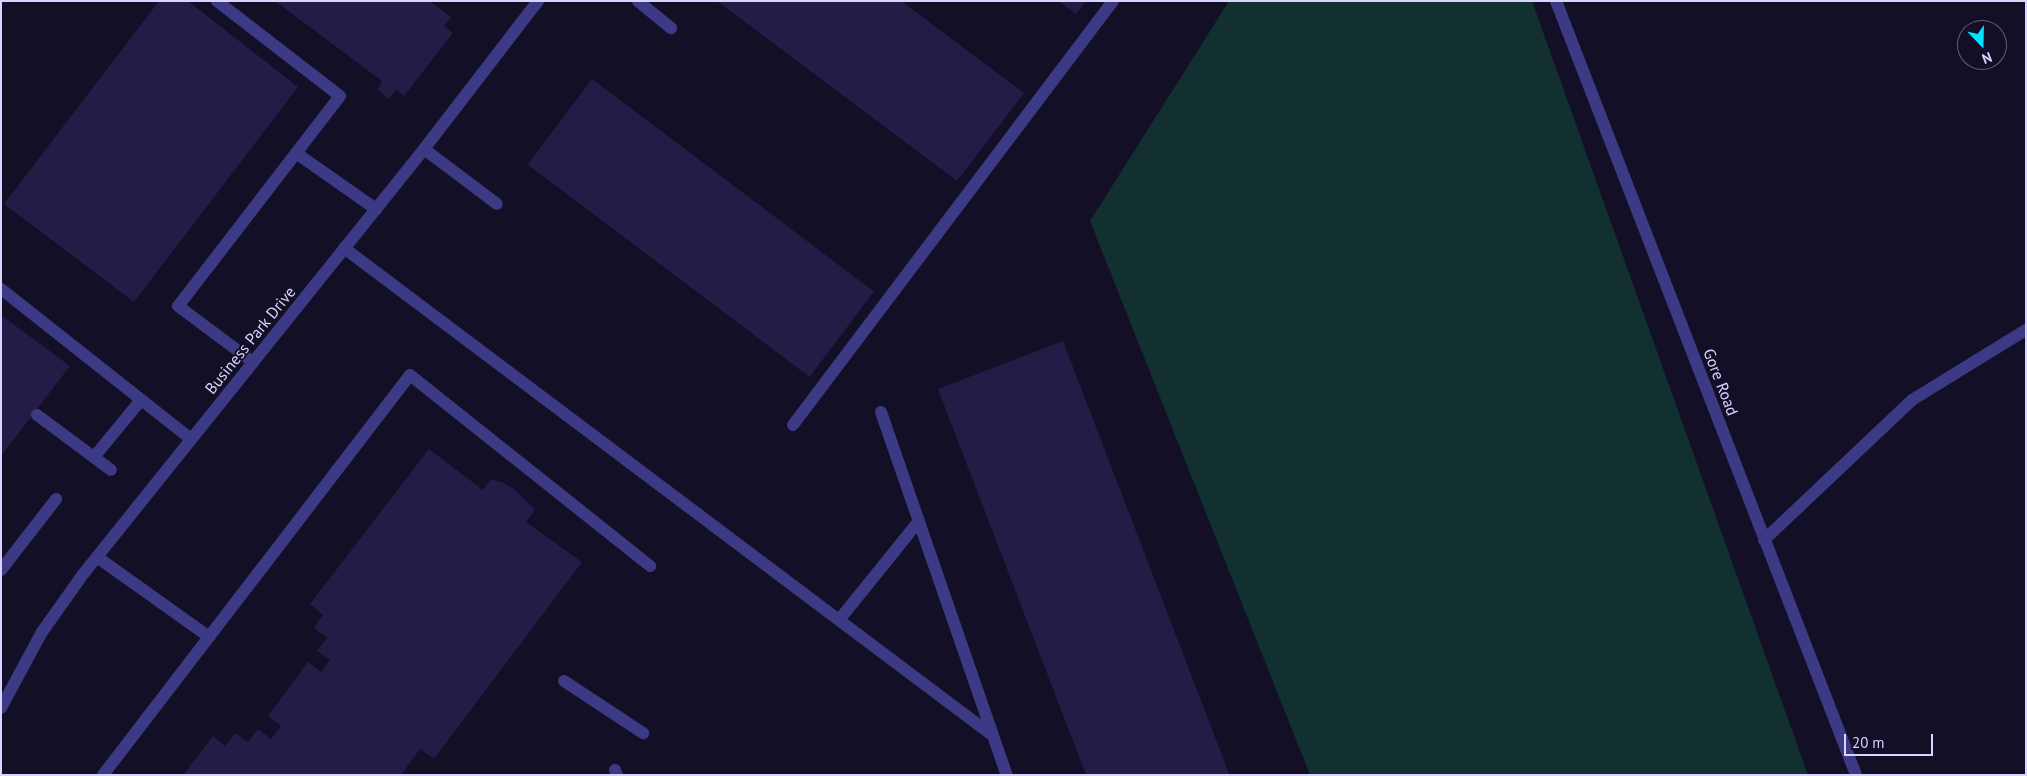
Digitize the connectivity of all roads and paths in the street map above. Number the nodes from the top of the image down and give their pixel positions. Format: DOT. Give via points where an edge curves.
graph roads {
  1 [pos="218,1"];
  2 [pos="538,1"];
  3 [pos="638,1"];
  4 [pos="1114,1"];
  5 [pos="1556,1"];
  6 [pos="670,28"];
  7 [pos="424,149"];
  8 [pos="296,153"];
  9 [pos="496,204"];
  10 [pos="376,209"];
  11 [pos="344,248"];
  12 [pos="1,289"];
  13 [pos="2026,330"];
  14 [pos="253,362"];
  15 [pos="141,400"];
  16 [pos="881,412"];
  17 [pos="37,415"];
  18 [pos="793,425"];
  19 [pos="191,439"];
  20 [pos="94,457"];
  21 [pos="111,470"];
  22 [pos="56,499"];
  23 [pos="919,521"];
  24 [pos="1764,540"];
  25 [pos="97,557"];
  26 [pos="650,566"];
  27 [pos="1,570"];
  28 [pos="839,620"];
  29 [pos="209,637"];
  30 [pos="564,681"];
  31 [pos="1,708"];
  32 [pos="643,733"];
  33 [pos="992,735"];
  34 [pos="103,775"];
  35 [pos="1008,775"];
  36 [pos="1856,775"];
  1 -- 8 [label="street" via="340,96"];
  2 -- 7 [label="street, Business Park Drive"];
  3 -- 6 [label="street"];
  4 -- 18 [label="street"];
  5 -- 24 [label="street, Gore Road"];
  7 -- 9 [label="street"];
  7 -- 10 [label="street, Business Park Drive"];
  8 -- 10 [label="street"];
  8 -- 14 [label="street" via="178,306"];
  10 -- 11 [label="street, Business Park Drive"];
  11 -- 14 [label="street, Business Park Drive"];
  11 -- 28 [label="street"];
  12 -- 15 [label="street"];
  13 -- 24 [label="street" via="1912,400"];
  14 -- 19 [label="street, Business Park Drive"];
  15 -- 19 [label="street"];
  15 -- 20 [label="street"];
  16 -- 23 [label="street"];
  17 -- 20 [label="street"];
  19 -- 25 [label="street, Business Park Drive"];
  20 -- 21 [label="street"];
  22 -- 27 [label="street"];
  23 -- 28 [label="street"];
  23 -- 33 [label="street"];
  24 -- 36 [label="street, Gore Road"];
  25 -- 29 [label="street"];
  25 -- 31 [label="street, Business Park Drive" via="42,632"];
  26 -- 29 [label="street" via="410,375"];
  28 -- 33 [label="street"];
  29 -- 34 [label="street"];
  30 -- 32 [label="street"];
  33 -- 35 [label="street"];
}
